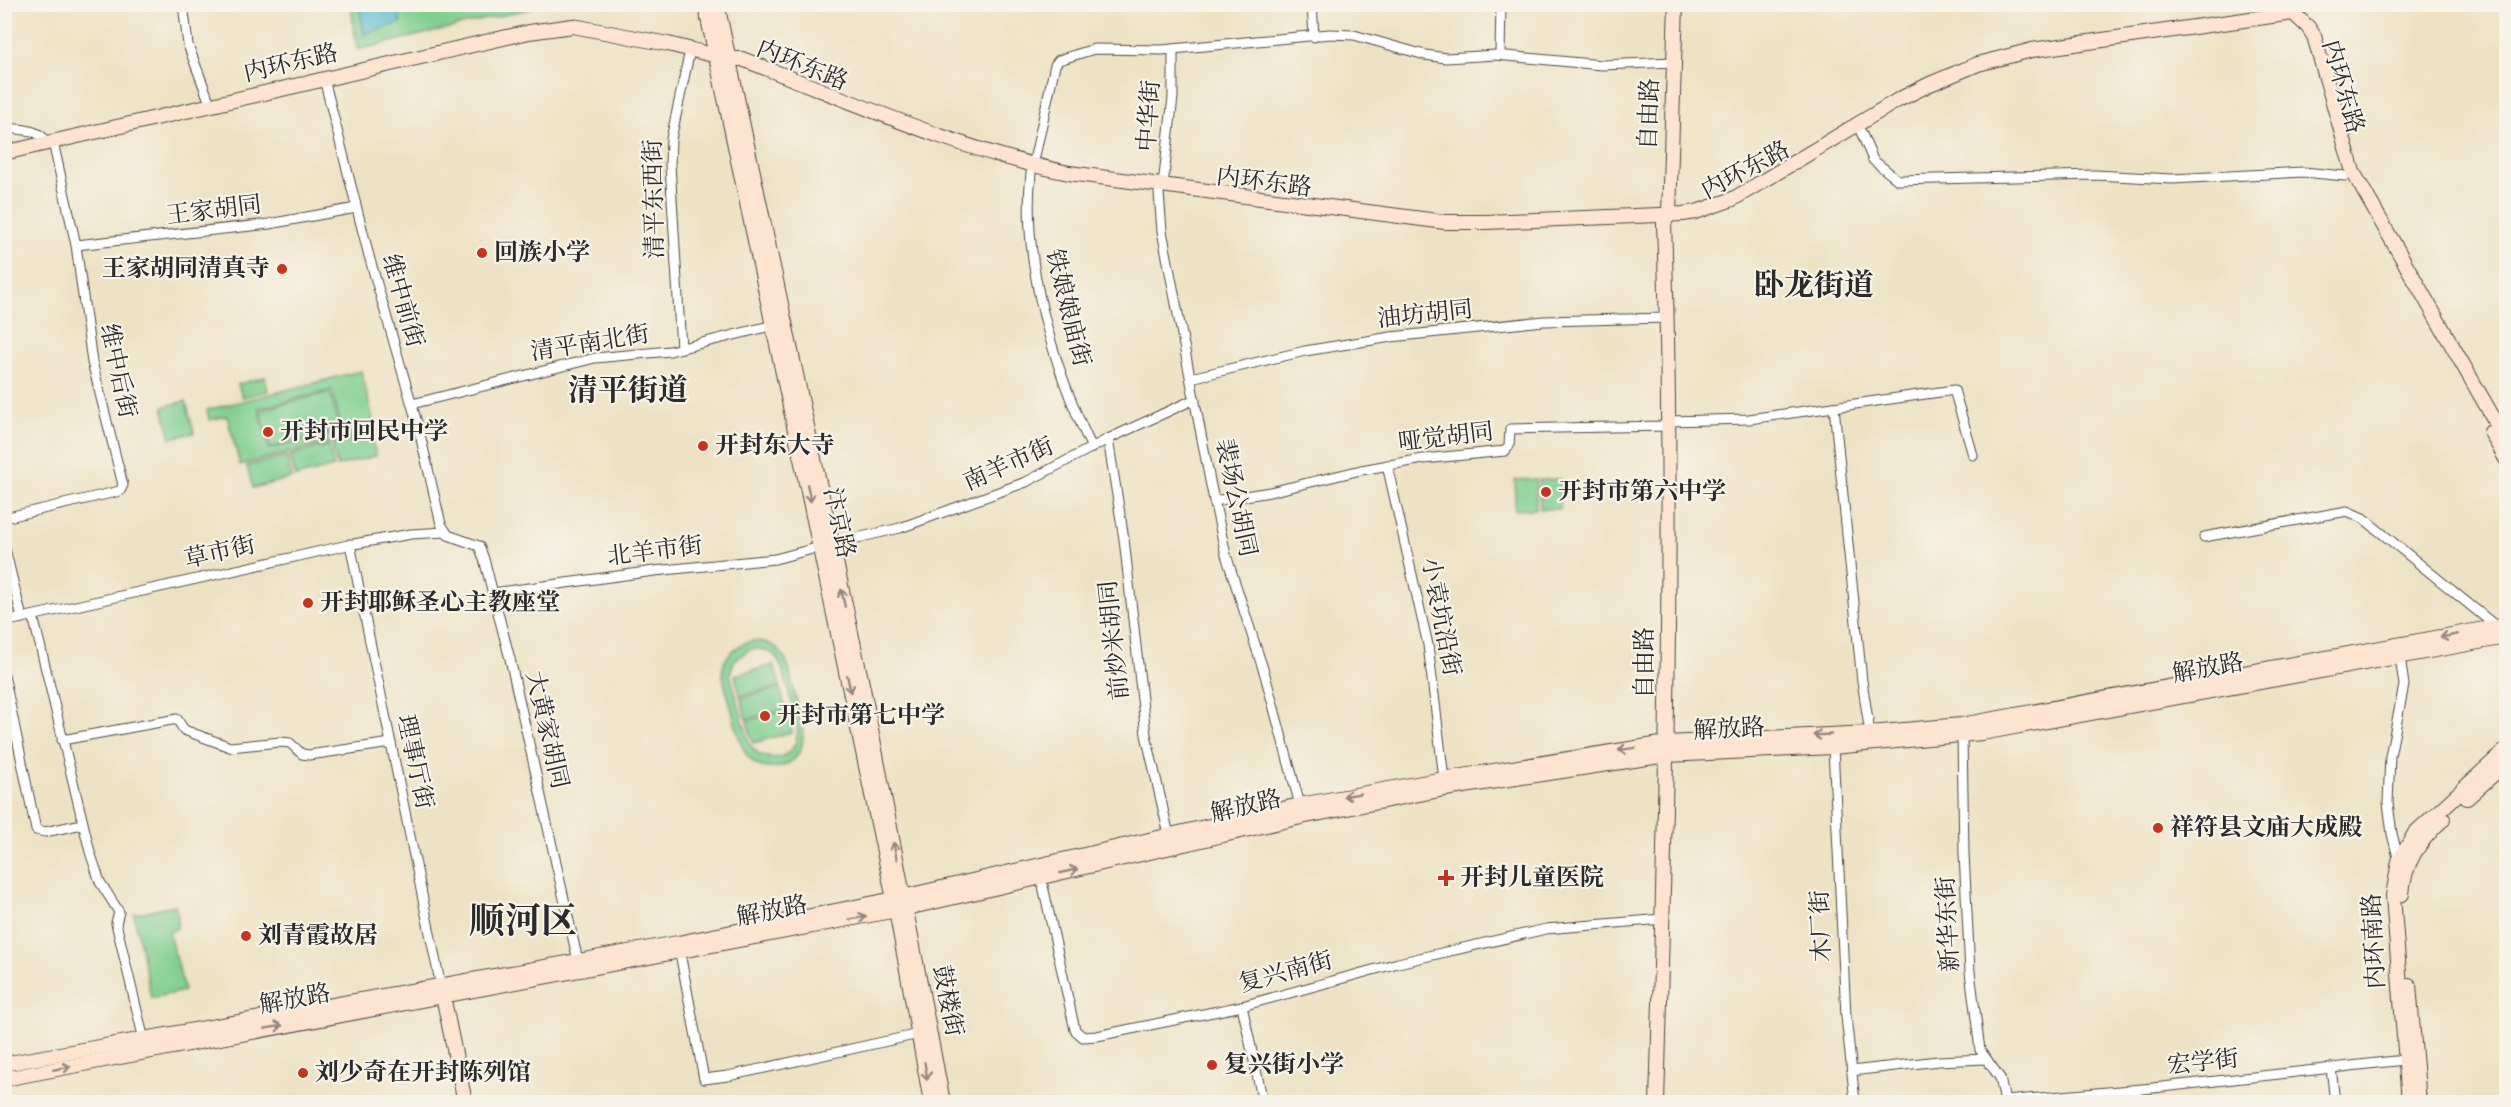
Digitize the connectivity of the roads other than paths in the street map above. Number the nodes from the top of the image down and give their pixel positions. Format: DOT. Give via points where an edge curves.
graph roads {
  1 [pos="183,4"];
  2 [pos="705,4"];
  3 [pos="717,4"];
  4 [pos="1312,4"];
  5 [pos="1501,4"];
  6 [pos="1668,4"];
  7 [pos="1676,4"];
  8 [pos="1314,36"];
  9 [pos="1173,49"];
  10 [pos="690,50"];
  11 [pos="1500,55"];
  12 [pos="723,58"];
  13 [pos="1670,63"];
  14 [pos="324,79"];
  15 [pos="211,106"];
  16 [pos="4,128"];
  17 [pos="1861,132"];
  18 [pos="50,142"];
  19 [pos="4,153"];
  20 [pos="1032,169"];
  21 [pos="2345,176"];
  22 [pos="1161,189"];
  23 [pos="356,208"];
  24 [pos="1665,217"];
  25 [pos="76,245"];
  26 [pos="1668,318"];
  27 [pos="774,325"];
  28 [pos="681,348"];
  29 [pos="1191,378"];
  30 [pos="1195,399"];
  31 [pos="412,404"];
  32 [pos="1834,407"];
  33 [pos="1668,424"];
  34 [pos="1108,439"];
  35 [pos="2506,440"];
  36 [pos="1092,448"];
  37 [pos="1973,455"];
  38 [pos="2506,459"];
  39 [pos="1388,465"];
  40 [pos="1214,501"];
  41 [pos="4,518"];
  42 [pos="445,532"];
  43 [pos="2204,537"];
  44 [pos="350,544"];
  45 [pos="4,545"];
  46 [pos="826,545"];
  47 [pos="493,593"];
  48 [pos="33,616"];
  49 [pos="22,618"];
  50 [pos="4,622"];
  51 [pos="2503,629"];
  52 [pos="2400,657"];
  53 [pos="4,675"];
  54 [pos="1870,733"];
  55 [pos="1962,736"];
  56 [pos="62,740"];
  57 [pos="391,743"];
  58 [pos="1833,747"];
  59 [pos="1667,749"];
  60 [pos="2506,750"];
  61 [pos="2506,763"];
  62 [pos="1444,779"];
  63 [pos="1300,805"];
  64 [pos="82,824"];
  65 [pos="1169,835"];
  66 [pos="2399,861"];
  67 [pos="1041,878"];
  68 [pos="900,904"];
  69 [pos="1663,919"];
  70 [pos="680,953"];
  71 [pos="578,961"];
  72 [pos="442,992"];
  73 [pos="1242,1006"];
  74 [pos="920,1034"];
  75 [pos="144,1040"];
  76 [pos="1986,1059"];
  77 [pos="2404,1060"];
  78 [pos="4,1064"];
  79 [pos="2331,1068"];
  80 [pos="1852,1071"];
  81 [pos="4,1079"];
  82 [pos="465,1102"];
  83 [pos="931,1102"];
  84 [pos="943,1102"];
  85 [pos="1263,1102"];
  86 [pos="1657,1102"];
  87 [pos="1856,1102"];
  88 [pos="2005,1102"];
  89 [pos="2335,1102"];
  90 [pos="2409,1102"];
  91 [pos="2420,1102"];
  1 -- 15 [label="street" via="188,45"];
  2 -- 12 [label="main road, 汴京路"];
  3 -- 12 [label="main road, 汴京路"];
  4 -- 8 [label="street"];
  5 -- 11 [label="street"];
  6 -- 13 [label="main road, 自由路"];
  7 -- 13 [label="main road, 自由路"];
  8 -- 9 [label="street"];
  8 -- 11 [label="street" via="1354,35 1446,58"];
  9 -- 20 [label="street, 铁娘娘庙街" via="1094,50 1059,60"];
  9 -- 22 [label="street, 中华街" via="1173,97"];
  10 -- 12 [label="main road, 内环东路"];
  10 -- 14 [label="main road, 内环东路" via="591,28 558,27"];
  10 -- 28 [label="street, 清平东西街" via="669,165"];
  11 -- 13 [label="street" via="1602,65"];
  12 -- 20 [label="main road, 内环东路" via="953,149"];
  12 -- 27 [label="main road, 汴京路"];
  12 -- 46 [label="main road, 汴京路"];
  13 -- 24 [label="main road, 自由路"];
  14 -- 15 [label="main road, 内环东路"];
  14 -- 23 [label="street, 维中前街"];
  15 -- 18 [label="main road, 内环东路"];
  16 -- 18 [label="street" via="37,132"];
  17 -- 21 [label="street" via="1873,160 1898,180 2085,175 2172,179 2303,172"];
  17 -- 21 [label="main road, 内环东路" via="1965,77 1997,68 2034,59 2291,22 2306,39"];
  17 -- 24 [label="main road, 内环东路" via="1737,206 1698,221"];
  18 -- 19 [label="main road, 内环东路"];
  18 -- 25 [label="street, 维中后街"];
  20 -- 22 [label="main road, 内环东路" via="1068,182"];
  20 -- 36 [label="street, 铁娘娘庙街" via="1028,201 1034,267 1063,377"];
  21 -- 38 [label="main road, 内环东路"];
  22 -- 24 [label="main road, 内环东路" via="1445,222"];
  22 -- 29 [label="street, 裴场公胡同" via="1162,231"];
  23 -- 25 [label="street, 王家胡同" via="269,224"];
  23 -- 31 [label="street, 维中前街"];
  24 -- 26 [label="main road, 自由路"];
  24 -- 35 [label="main road, 内环东路" via="1696,212 1733,199 1898,100 1978,64 2032,50 2293,13 2314,36 2353,172"];
  25 -- 41 [label="street, 维中后街" via="92,362 122,489"];
  26 -- 29 [label="street, 油坊胡同" via="1544,321 1391,337 1286,355"];
  26 -- 33 [label="main road, 自由路"];
  27 -- 28 [label="street, 清平南北街"];
  27 -- 46 [label="main road, 汴京路, one-way"];
  28 -- 31 [label="street, 清平南北街" via="595,358"];
  29 -- 30 [label="street, 裴场公胡同"];
  30 -- 34 [label="street, 南羊市街"];
  30 -- 40 [label="street, 裴场公胡同"];
  31 -- 42 [label="street, 维中前街"];
  32 -- 33 [label="street" via="1749,419"];
  32 -- 37 [label="street" via="1954,390"];
  32 -- 54 [label="street"];
  33 -- 39 [label="street, 哑觉胡同" via="1510,429 1509,446 1504,451"];
  33 -- 59 [label="main road, 自由路"];
  34 -- 36 [label="street, 南羊市街"];
  34 -- 65 [label="street, 前炒米胡同" via="1124,539 1146,735"];
  36 -- 46 [label="street, 南羊市街" via="1026,482 934,517"];
  39 -- 40 [label="street, 哑觉胡同"];
  39 -- 62 [label="street, 小袁坑沿街" via="1428,645"];
  40 -- 63 [label="street, 裴场公胡同" via="1226,555 1268,686"];
  42 -- 44 [label="street, 草市街"];
  42 -- 47 [label="street, 大黄家胡同" via="479,546"];
  43 -- 51 [label="street" via="2347,511 2363,518"];
  44 -- 48 [label="street, 草市街"];
  44 -- 57 [label="street, 理事厅街"];
  45 -- 49 [label="street"];
  46 -- 47 [label="street, 北羊市街" via="775,559"];
  46 -- 68 [label="main road, 汴京路"];
  47 -- 71 [label="street, 大黄家胡同"];
  48 -- 49 [label="street, 草市街"];
  48 -- 56 [label="street"];
  49 -- 50 [label="street, 草市街"];
  51 -- 52 [label="main road, 解放路"];
  51 -- 54 [label="main road, 解放路, one-way" via="1983,722"];
  52 -- 55 [label="main road, 解放路"];
  52 -- 66 [label="street" via="2404,685 2390,756 2388,803"];
  53 -- 64 [label="street" via="36,830 45,832"];
  54 -- 59 [label="main road, 解放路, one-way"];
  55 -- 58 [label="main road, 解放路"];
  55 -- 76 [label="street, 新华东街" via="1970,972 1980,1050"];
  56 -- 57 [label="street" via="177,719 187,732 230,747 281,742 309,755"];
  56 -- 64 [label="street"];
  57 -- 72 [label="street, 理事厅街"];
  58 -- 59 [label="main road, 解放路"];
  58 -- 80 [label="street, 木厂街"];
  59 -- 62 [label="main road, 解放路, one-way"];
  67 -- 59 [label="main road, 解放路, one-way" via="1301,817"];
  59 -- 69 [label="main road, 自由路"];
  60 -- 66 [label="main road, 内环南路" via="2415,832"];
  61 -- 91 [label="main road, 内环南路" via="2420,842 2407,868 2402,915"];
  62 -- 63 [label="main road, 解放路, one-way"];
  63 -- 65 [label="main road, 解放路"];
  64 -- 75 [label="street" via="100,882 119,912 116,922"];
  65 -- 68 [label="main road, 解放路"];
  66 -- 77 [label="main road, 内环南路" via="2394,908"];
  67 -- 68 [label="main road, 解放路"];
  67 -- 73 [label="street, 复兴南街" via="1075,1030 1083,1036"];
  70 -- 68 [label="main road, 解放路, one-way"];
  68 -- 71 [label="main road, 解放路"];
  68 -- 74 [label="main road, 鼓楼街"];
  68 -- 84 [label="main road, 鼓楼街"];
  69 -- 73 [label="street, 复兴南街" via="1546,929 1398,963"];
  69 -- 86 [label="main road, 自由路"];
  70 -- 72 [label="main road, 解放路"];
  70 -- 74 [label="street" via="704,1079"];
  71 -- 72 [label="main road, 解放路"];
  72 -- 75 [label="main road, 解放路"];
  81 -- 72 [label="main road, 解放路, one-way"];
  72 -- 82 [label="main road"];
  73 -- 85 [label="street"];
  74 -- 83 [label="main road, 鼓楼街, one-way"];
  75 -- 78 [label="main road, 解放路"];
  76 -- 80 [label="street"];
  76 -- 88 [label="street, 新华东街" via="2000,1078"];
  77 -- 79 [label="street, 宏学街"];
  77 -- 90 [label="main road, 内环南路"];
  79 -- 88 [label="street, 宏学街"];
  79 -- 89 [label="street"];
  80 -- 87 [label="street, 木厂街"];
}
